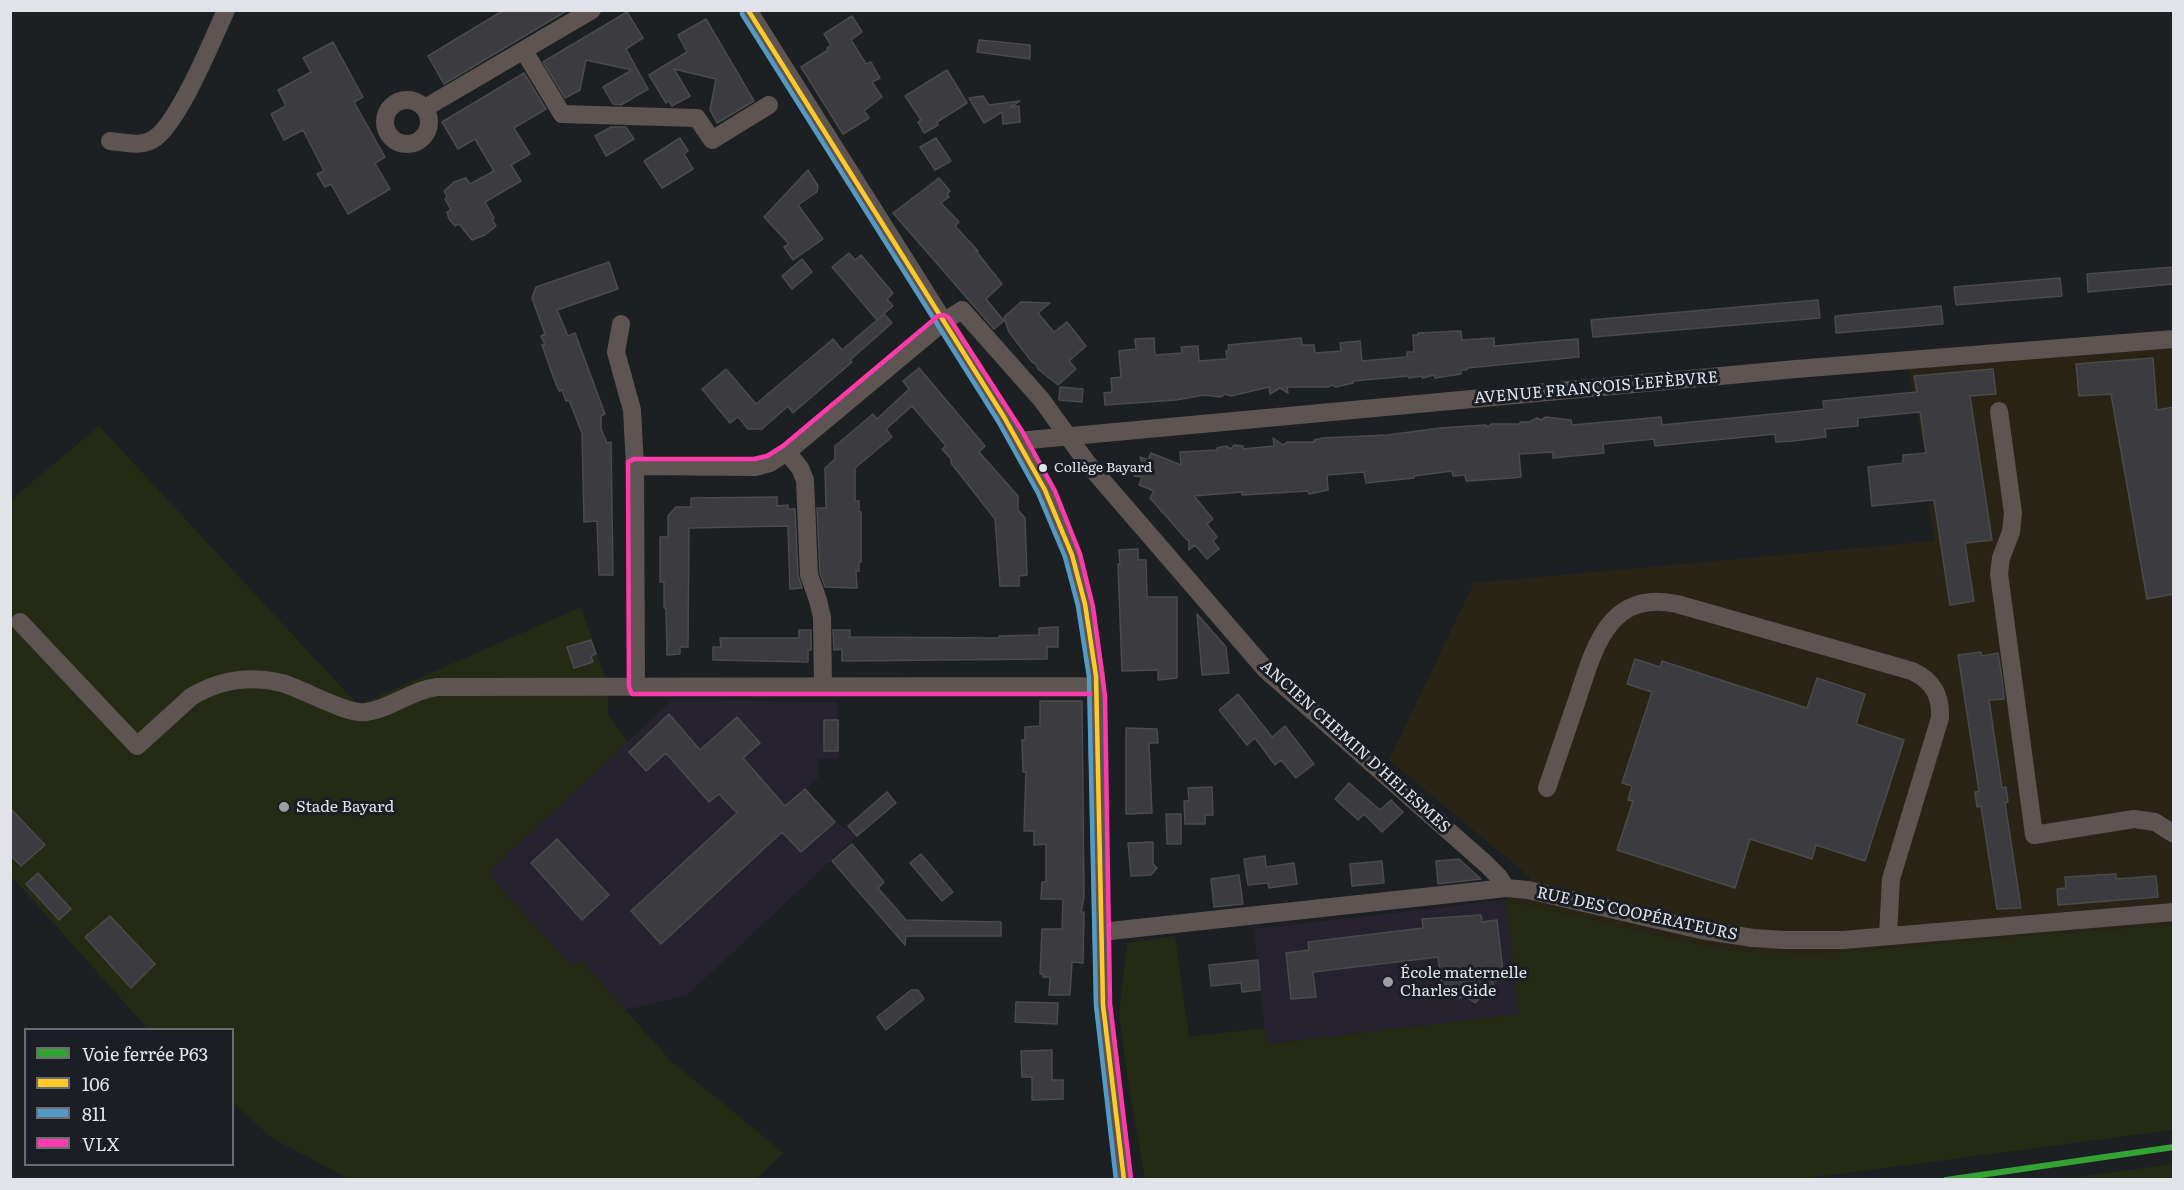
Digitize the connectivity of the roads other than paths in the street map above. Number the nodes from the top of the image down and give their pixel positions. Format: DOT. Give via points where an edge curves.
graph roads {
  1 [pos="226,10"];
  2 [pos="592,10"];
  3 [pos="748,10"];
  4 [pos="524,51"];
  5 [pos="769,105"];
  6 [pos="425,108"];
  7 [pos="110,141"];
  8 [pos="943,322"];
  9 [pos="621,324"];
  10 [pos="2174,339"];
  11 [pos="1999,411"];
  12 [pos="1068,436"];
  13 [pos="1018,441"];
  14 [pos="787,452"];
  15 [pos="635,466"];
  16 [pos="20,622"];
  17 [pos="1097,686"];
  18 [pos="636,687"];
  19 [pos="823,687"];
  20 [pos="1547,788"];
  21 [pos="2174,834"];
  22 [pos="1506,888"];
  23 [pos="2174,912"];
  24 [pos="1101,932"];
  25 [pos="1888,935"];
  26 [pos="1124,1179"];
  1 -- 7 [label="street" via="193,82 163,131 150,142"];
  2 -- 4 [label="street"];
  3 -- 8 [label="street"];
  4 -- 5 [label="street" via="562,114 697,118 712,140"];
  4 -- 6 [label="street"];
  8 -- 12 [label="street, ANCIEN CHEMIN D'HELESMES" via="962,310 968,314"];
  8 -- 13 [label="street"];
  8 -- 14 [label="street"];
  9 -- 15 [label="street" via="616,352 632,410"];
  10 -- 12 [label="street, AVENUE FRANÇOIS LEFÈBVRE"];
  11 -- 21 [label="street" via="2013,513 1999,574 2034,835 2134,819 2155,822"];
  12 -- 13 [label="street, AVENUE FRANÇOIS LEFÈBVRE"];
  12 -- 22 [label="street, ANCIEN CHEMIN D'HELESMES" via="1266,670 1483,861"];
  13 -- 17 [label="street" via="1045,490 1072,555 1088,621"];
  14 -- 15 [label="street" via="755,467"];
  14 -- 19 [label="street" via="805,480 809,575 822,617"];
  15 -- 18 [label="street"];
  16 -- 18 [label="street" via="137,746 191,697 232,680 282,683 357,712 374,710 419,690 437,687"];
  17 -- 19 [label="street"];
  17 -- 24 [label="street"];
  18 -- 19 [label="street"];
  20 -- 25 [label="street" via="1597,643 1611,621 1633,606 1660,601 1677,604 1912,671 1936,691 1940,718 1891,879"];
  22 -- 24 [label="street, RUE DES COOPÉRATEURS"];
  22 -- 25 [label="street, RUE DES COOPÉRATEURS" via="1753,939 1843,940"];
  23 -- 25 [label="street, RUE DES COOPÉRATEURS"];
  24 -- 26 [label="street" via="1104,1020"];
}
